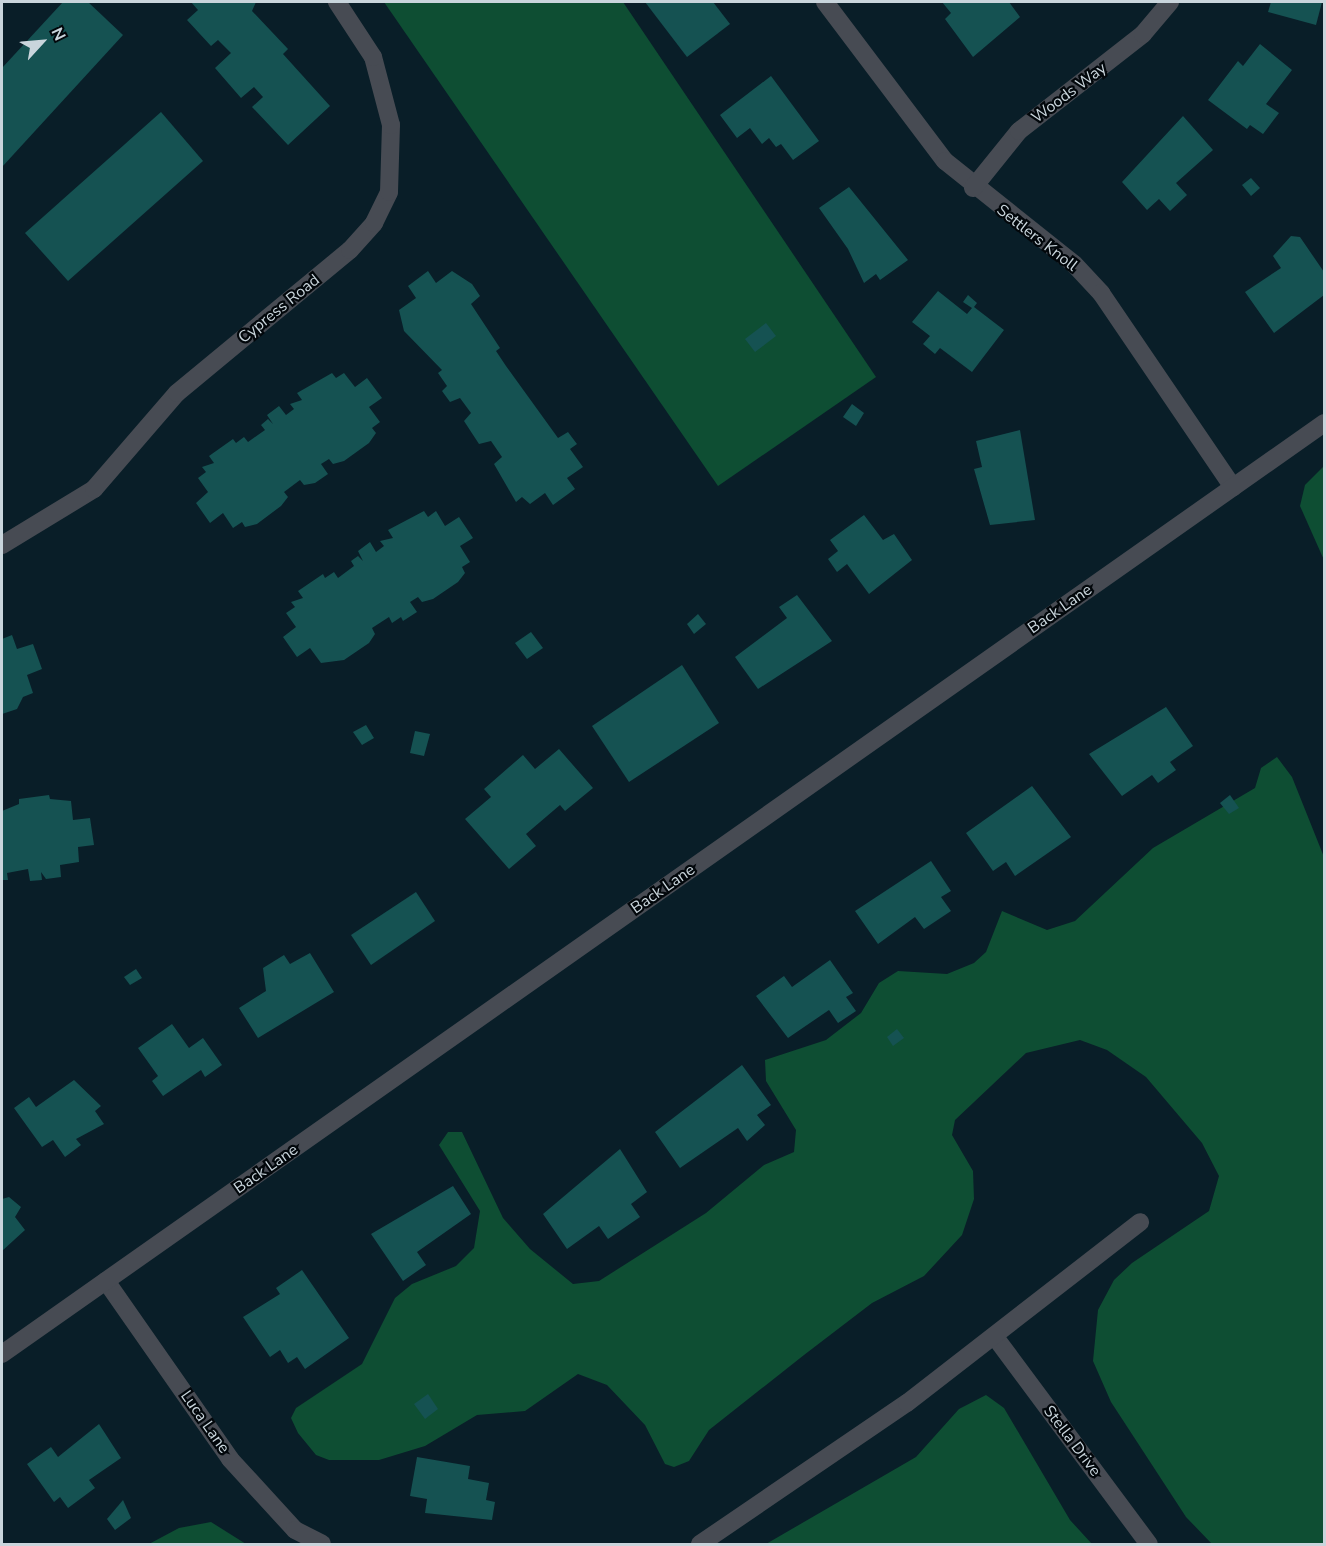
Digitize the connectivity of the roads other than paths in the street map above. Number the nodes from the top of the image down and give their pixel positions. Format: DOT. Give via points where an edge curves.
graph roads {
  1 [pos="337,2"];
  2 [pos="825,2"];
  3 [pos="1170,2"];
  4 [pos="973,188"];
  5 [pos="1324,423"];
  6 [pos="1233,487"];
  7 [pos="2,544"];
  8 [pos="1140,1222"];
  9 [pos="106,1281"];
  10 [pos="995,1337"];
  11 [pos="2,1354"];
  12 [pos="322,1545"];
  13 [pos="700,1545"];
  14 [pos="1149,1545"];
  1 -- 7 [label="street, Cypress Road" via="373,57 391,125 389,192 374,223 351,250 177,393 94,489"];
  2 -- 4 [label="street, Settlers Knoll" via="921,130"];
  3 -- 4 [label="street, Woods Way" via="1143,34 1019,130"];
  4 -- 6 [label="street, Settlers Knoll" via="1074,264 1101,293"];
  5 -- 6 [label="street, Back Lane"];
  6 -- 9 [label="street, Back Lane"];
  8 -- 10 [label="street"];
  9 -- 11 [label="street, Back Lane"];
  9 -- 12 [label="street, Luca Lane" via="230,1459 296,1530"];
  10 -- 13 [label="street"];
  10 -- 14 [label="street, Stella Drive"];
}
